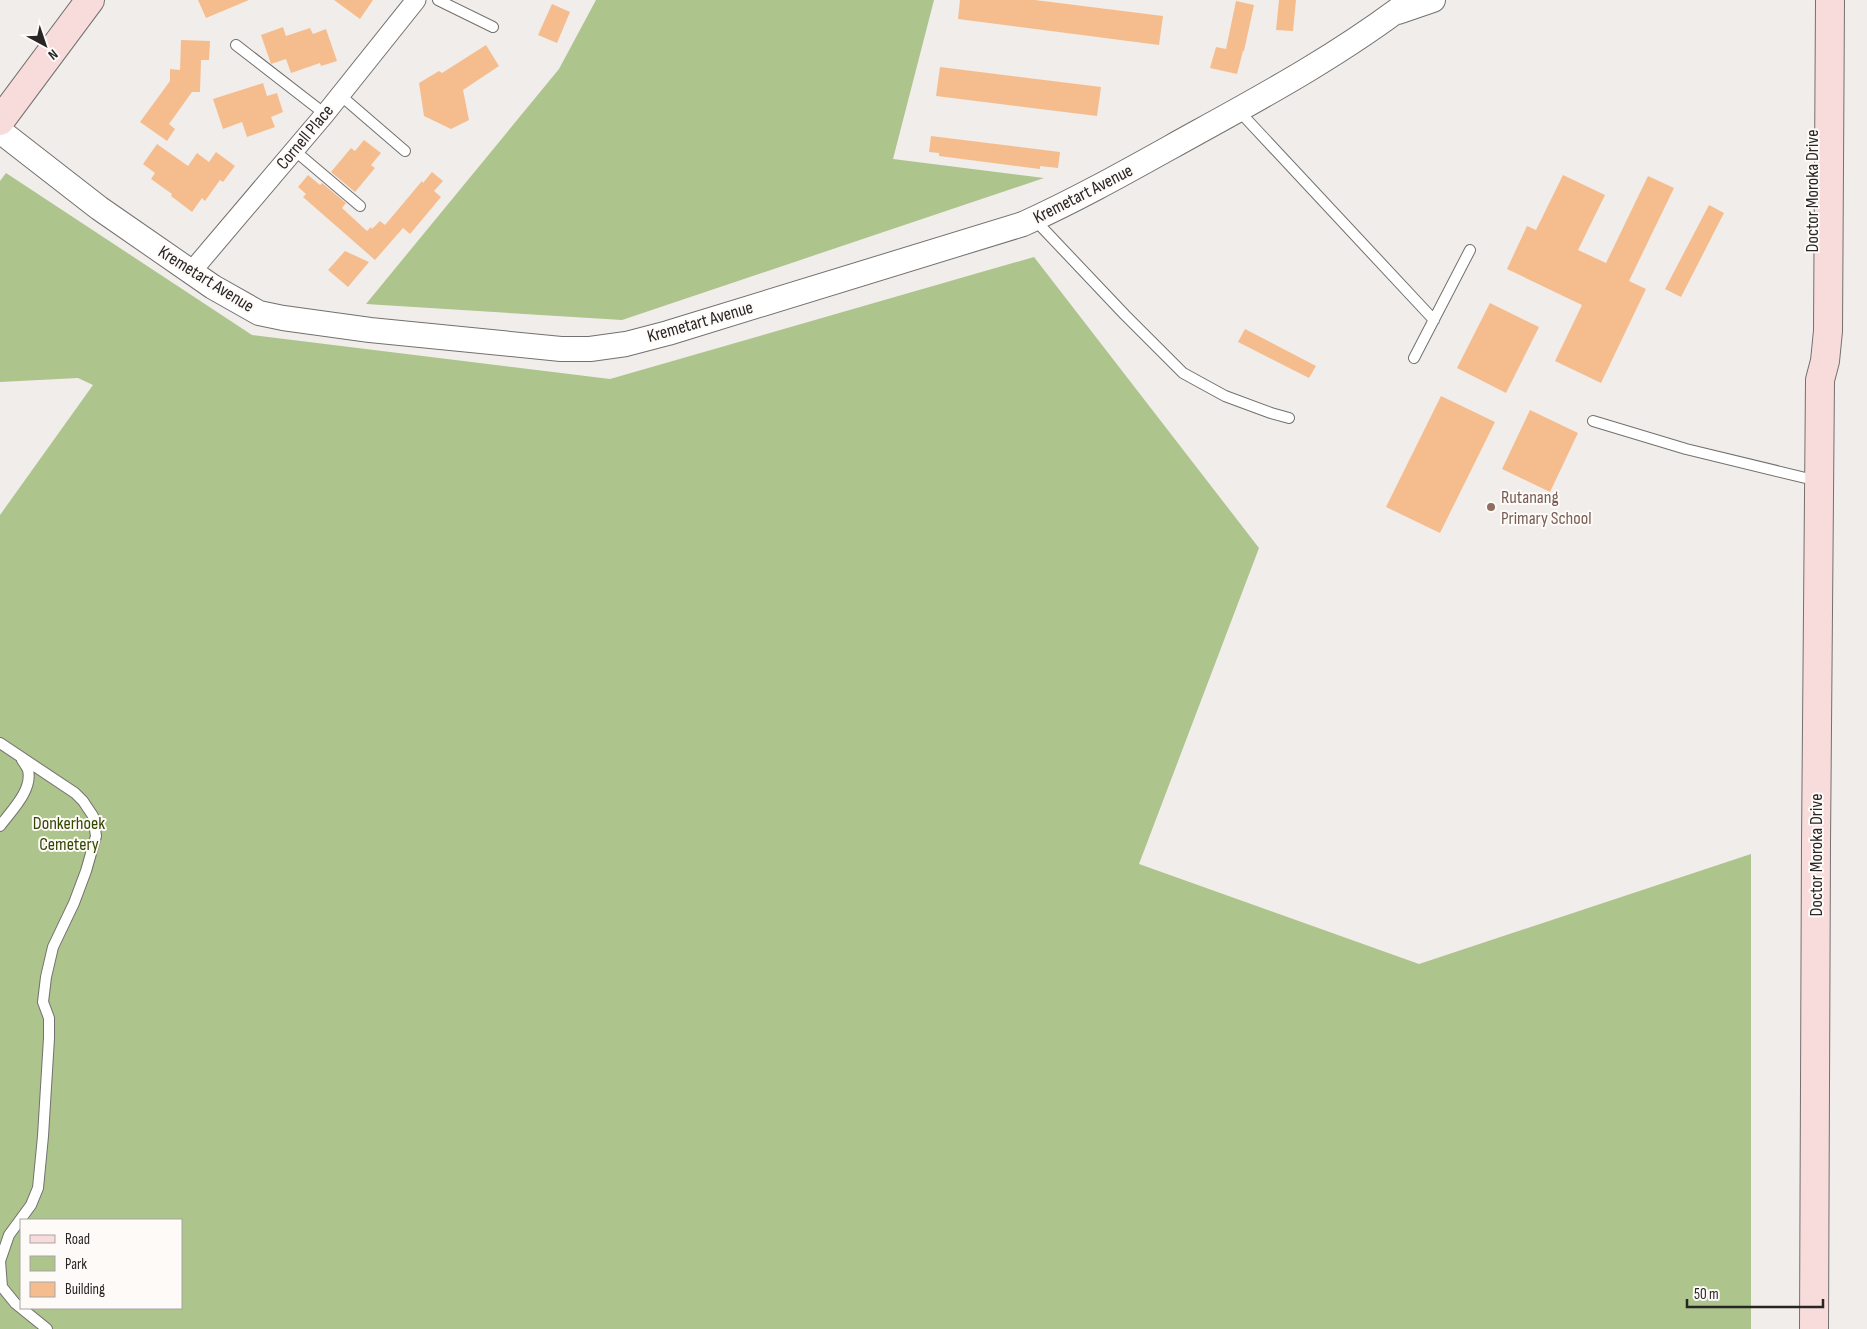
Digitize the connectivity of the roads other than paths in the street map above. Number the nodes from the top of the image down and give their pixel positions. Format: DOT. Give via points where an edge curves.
graph roads {
  1 [pos="90,0"];
  2 [pos="416,0"];
  3 [pos="438,0"];
  4 [pos="1812,0"];
  5 [pos="1830,0"];
  6 [pos="1415,4"];
  7 [pos="493,27"];
  8 [pos="236,45"];
  9 [pos="1830,62"];
  10 [pos="340,95"];
  11 [pos="1238,110"];
  12 [pos="325,114"];
  13 [pos="1840,114"];
  14 [pos="0,121"];
  15 [pos="0,131"];
  16 [pos="294,150"];
  17 [pos="405,151"];
  18 [pos="360,206"];
  19 [pos="1034,219"];
  20 [pos="1840,222"];
  21 [pos="1470,250"];
  22 [pos="192,272"];
  23 [pos="1828,292"];
  24 [pos="1434,320"];
  25 [pos="1414,358"];
  26 [pos="1820,380"];
  27 [pos="1289,418"];
  28 [pos="1593,421"];
  29 [pos="1819,482"];
  30 [pos="0,743"];
  31 [pos="21,757"];
  32 [pos="0,826"];
  33 [pos="21,1219"];
  34 [pos="20,1220"];
  35 [pos="0,1261"];
  36 [pos="1,1288"];
  37 [pos="20,1307"];
  38 [pos="22,1309"];
  39 [pos="47,1329"];
  40 [pos="1814,1329"];
  1 -- 14 [label="main road"];
  2 -- 10 [label="street, Cornell Place"];
  3 -- 7 [label="lane"];
  4 -- 26 [label="main road, Doctor Moroka Drive" via="1812,348"];
  5 -- 9 [label="main road, Doctor Moroka Drive"];
  6 -- 11 [label="street, Kremetart Avenue"];
  8 -- 12 [label="lane"];
  9 -- 13 [label="lane"];
  9 -- 23 [label="main road, Doctor Moroka Drive"];
  10 -- 12 [label="street, Cornell Place"];
  10 -- 17 [label="lane"];
  11 -- 19 [label="street, Kremetart Avenue" via="1074,201"];
  11 -- 24 [label="lane"];
  12 -- 16 [label="street, Cornell Place"];
  15 -- 22 [label="street, Kremetart Avenue" via="99,208"];
  16 -- 18 [label="lane"];
  16 -- 22 [label="street, Cornell Place"];
  19 -- 22 [label="street, Kremetart Avenue" via="668,333 590,349 561,349 283,318 259,313"];
  19 -- 27 [label="lane" via="1183,373 1225,396"];
  20 -- 23 [label="lane"];
  21 -- 24 [label="lane"];
  23 -- 26 [label="main road, Doctor Moroka Drive" via="1826,349"];
  24 -- 25 [label="lane"];
  26 -- 29 [label="main road, Doctor Moroka Drive"];
  28 -- 29 [label="lane" via="1686,449"];
  29 -- 40 [label="main road, Doctor Moroka Drive"];
  30 -- 31 [label="lane"];
  31 -- 32 [label="lane" via="28,770 28,782"];
  31 -- 33 [label="lane" via="83,801 93,816 96,836 74,903 53,947 46,977 43,1002 49,1018 49,1038 38,1188"];
  34 -- 35 [label="lane" via="9,1235"];
  35 -- 36 [label="lane"];
  36 -- 37 [label="lane"];
  38 -- 39 [label="lane"];
}
